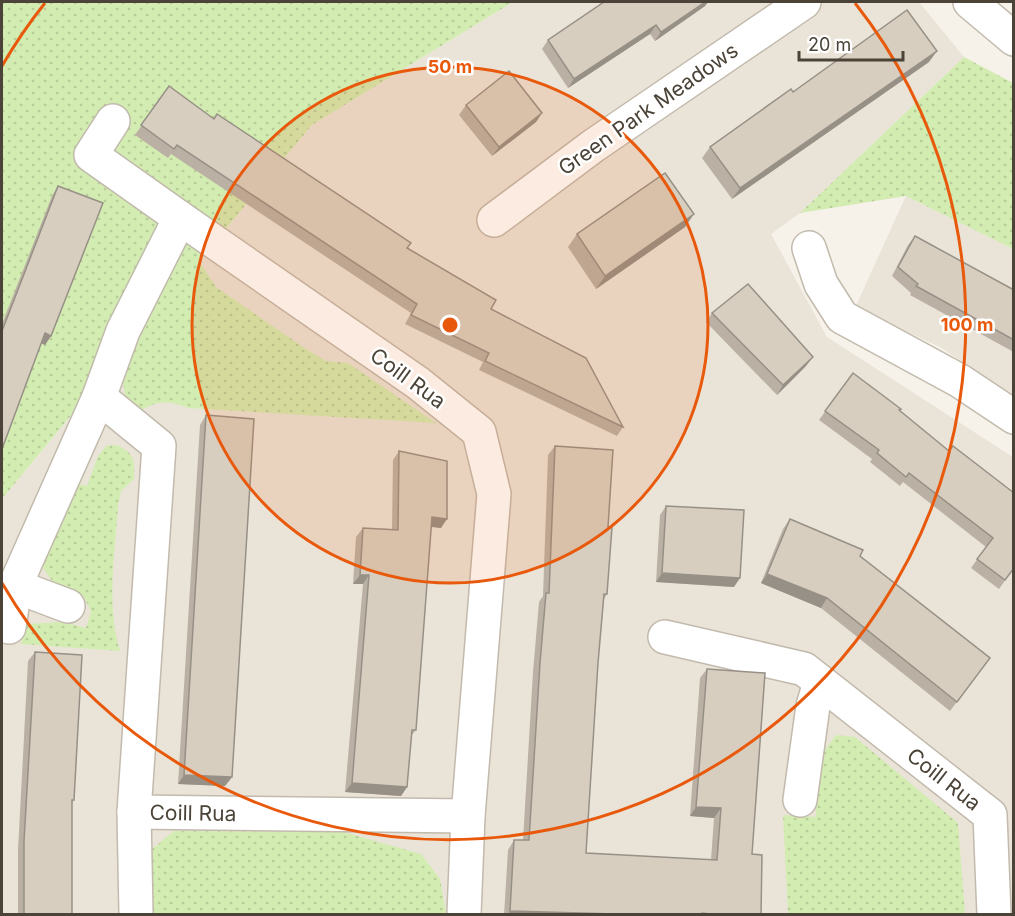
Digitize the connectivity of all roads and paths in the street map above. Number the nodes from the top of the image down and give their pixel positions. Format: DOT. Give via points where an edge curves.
graph roads {
  1 [pos="804,2"];
  2 [pos="970,2"];
  3 [pos="1011,33"];
  4 [pos="113,121"];
  5 [pos="180,218"];
  6 [pos="494,220"];
  7 [pos="809,248"];
  8 [pos="99,397"];
  9 [pos="1014,417"];
  10 [pos="15,586"];
  11 [pos="68,606"];
  12 [pos="9,627"];
  13 [pos="665,638"];
  14 [pos="820,682"];
  15 [pos="800,800"];
  16 [pos="134,812"];
  17 [pos="468,816"];
  18 [pos="136,915"];
  19 [pos="464,915"];
  20 [pos="994,915"];
  1 -- 6 [label="street, Green Park Meadows" via="593,146"];
  2 -- 3 [label="street"];
  4 -- 5 [label="street, Coill Rua" via="91,155"];
  5 -- 8 [label="street" via="123,331"];
  5 -- 17 [label="street, Coill Rua" via="418,383 479,432 494,494"];
  7 -- 9 [label="street" via="821,284 842,317 960,381"];
  8 -- 10 [label="street"];
  8 -- 16 [label="street, Coill Rua" via="159,446"];
  10 -- 11 [label="street"];
  10 -- 12 [label="street"];
  13 -- 14 [label="street, Coill Rua" via="804,669"];
  14 -- 15 [label="street"];
  14 -- 20 [label="street, Coill Rua" via="990,815"];
  16 -- 17 [label="street, Coill Rua"];
  16 -- 18 [label="street, Coill Rua"];
  17 -- 19 [label="street, Coill Rua"];
}
